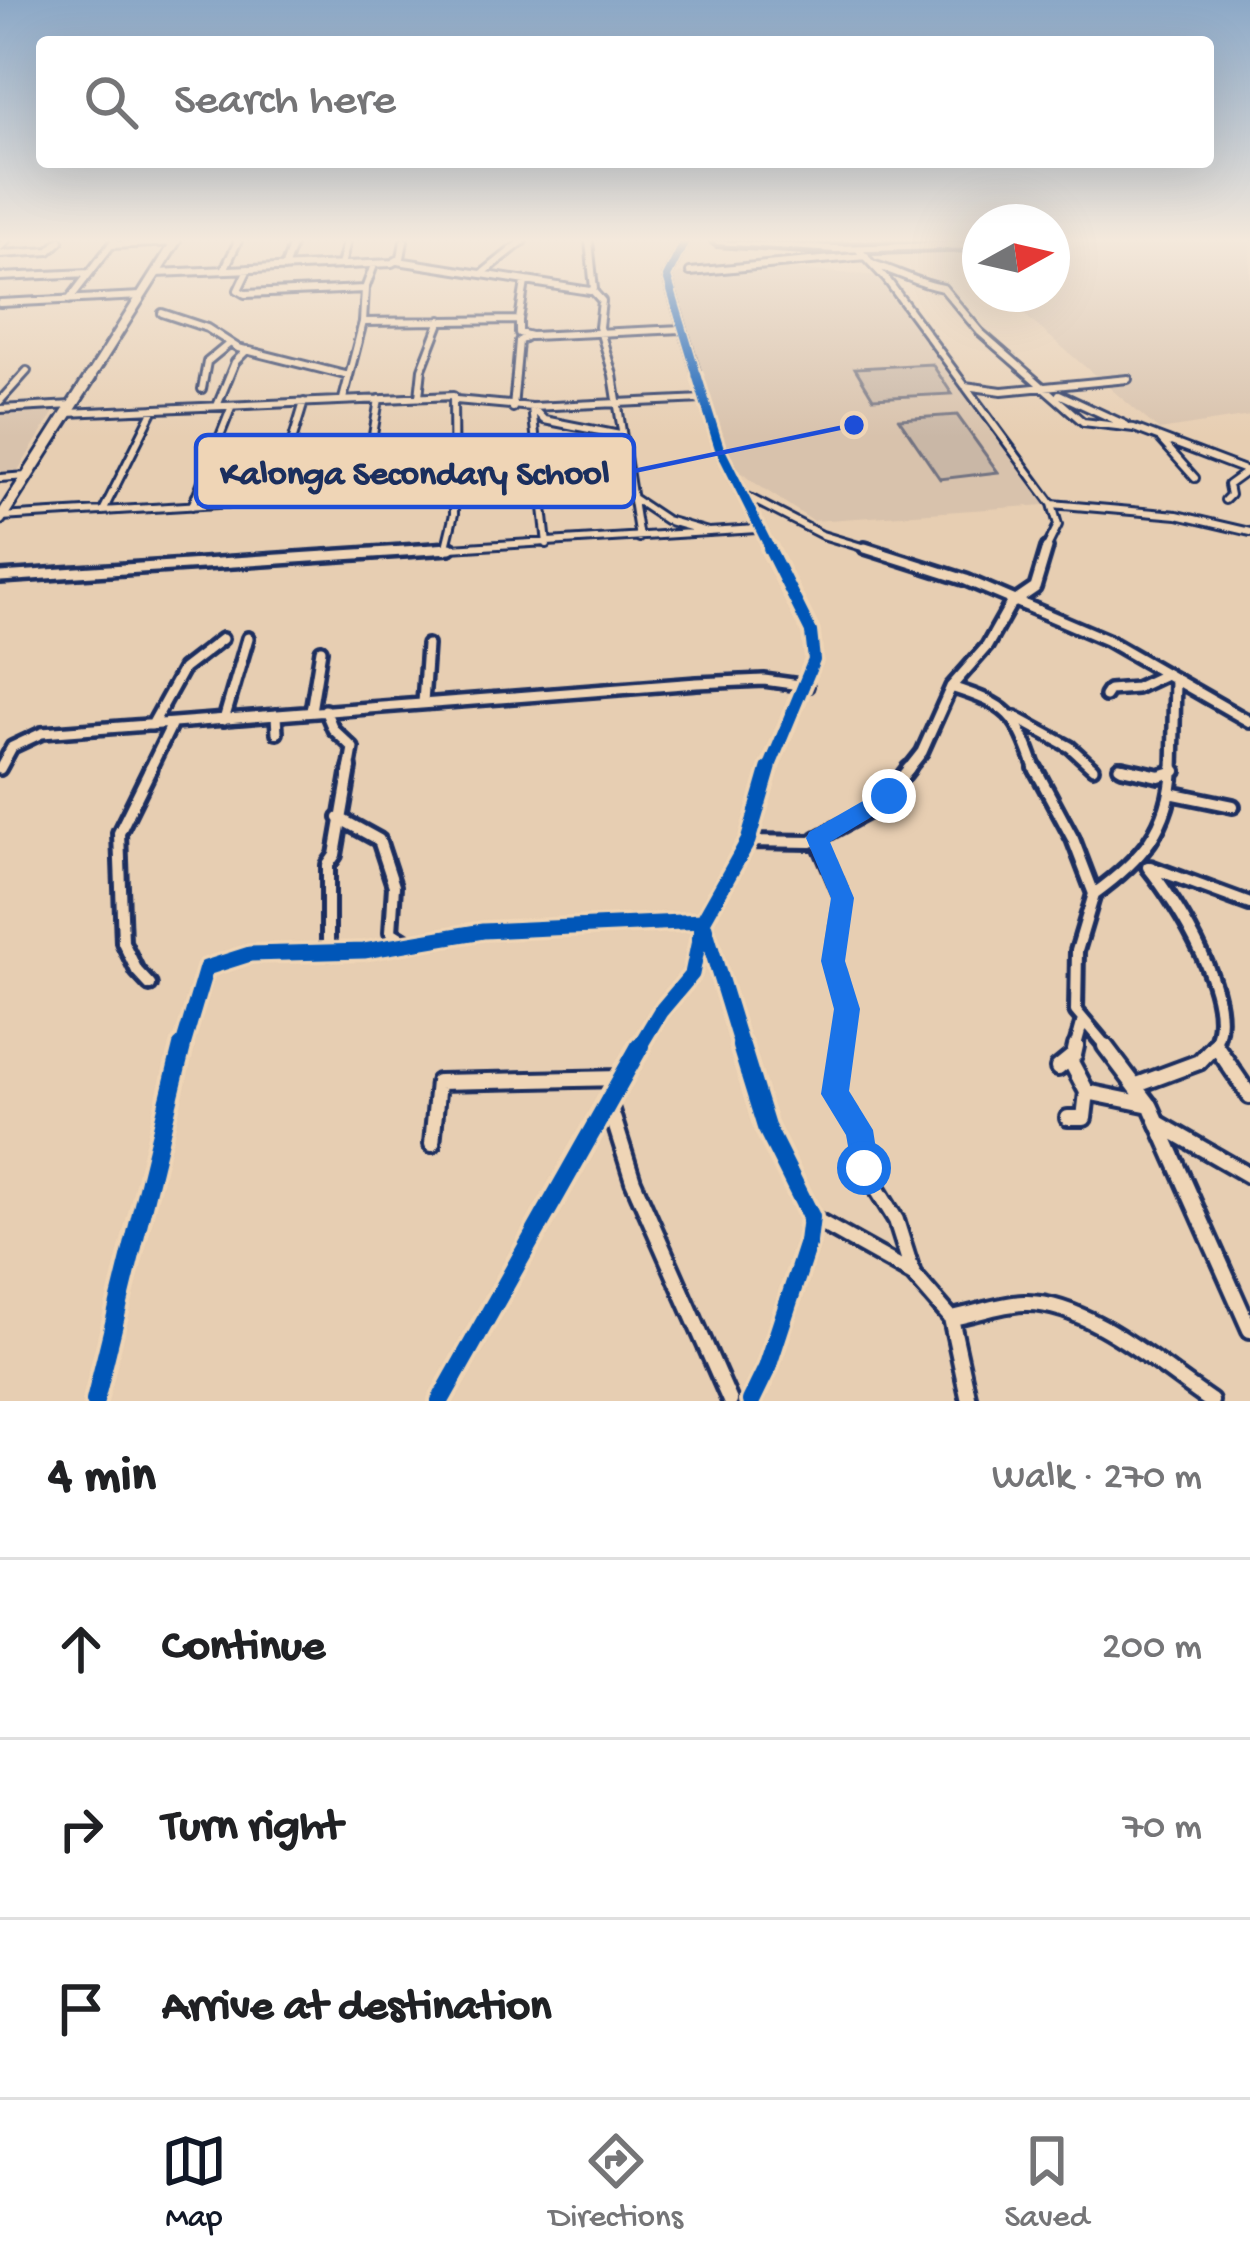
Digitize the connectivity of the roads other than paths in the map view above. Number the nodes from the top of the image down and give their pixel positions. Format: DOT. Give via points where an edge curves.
graph roads {
  1 [pos="134,306"];
  2 [pos="364,306"];
  3 [pos="521,306"];
  4 [pos="600,306"];
  5 [pos="676,306"];
  6 [pos="904,306"];
  7 [pos="958,306"];
  8 [pos="162,313"];
  9 [pos="441,320"];
  10 [pos="519,320"];
  11 [pos="363,322"];
  12 [pos="682,329"];
  13 [pos="603,333"];
  14 [pos="519,336"];
  15 [pos="230,343"];
  16 [pos="247,350"];
  17 [pos="27,371"];
  18 [pos="349,376"];
  19 [pos="1128,379"];
  20 [pos="965,386"];
  21 [pos="1046,387"];
  22 [pos="202,389"];
  23 [pos="419,397"];
  24 [pos="379,398"];
  25 [pos="343,399"];
  26 [pos="703,399"];
  27 [pos="456,400"];
  28 [pos="304,402"];
  29 [pos="615,403"];
  30 [pos="0,405"];
  31 [pos="218,406"];
  32 [pos="232,406"];
  33 [pos="532,407"];
  34 [pos="513,408"];
  35 [pos="69,409"];
  36 [pos="154,410"];
  37 [pos="1130,427"];
  38 [pos="620,435"];
  39 [pos="1157,436"];
  40 [pos="1249,471"];
  41 [pos="27,476"];
  42 [pos="0,478"];
  43 [pos="1196,478"];
  44 [pos="455,490"];
  45 [pos="741,494"];
  46 [pos="364,495"];
  47 [pos="630,496"];
  48 [pos="1225,500"];
  49 [pos="274,501"];
  50 [pos="1052,504"];
  51 [pos="192,506"];
  52 [pos="103,511"];
  53 [pos="0,518"];
  54 [pos="1250,528"];
  55 [pos="757,529"];
  56 [pos="708,532"];
  57 [pos="638,538"];
  58 [pos="547,544"];
  59 [pos="445,551"];
  60 [pos="0,577"];
  61 [pos="1016,601"];
  62 [pos="248,638"];
  63 [pos="222,639"];
  64 [pos="427,645"];
  65 [pos="322,650"];
  66 [pos="1170,677"];
  67 [pos="807,686"];
  68 [pos="951,687"];
  69 [pos="1105,696"];
  70 [pos="423,703"];
  71 [pos="325,710"];
  72 [pos="311,711"];
  73 [pos="276,715"];
  74 [pos="1015,717"];
  75 [pos="224,720"];
  76 [pos="1250,722"];
  77 [pos="172,724"];
  78 [pos="152,725"];
  79 [pos="277,734"];
  80 [pos="1119,767"];
  81 [pos="1093,768"];
  82 [pos="0,769"];
  83 [pos="1174,771"];
  84 [pos="1174,794"];
  85 [pos="1233,806"];
  86 [pos="339,818"];
  87 [pos="817,838"];
  88 [pos="748,841"];
  89 [pos="1143,863"];
  90 [pos="1094,893"];
  91 [pos="1250,904"];
  92 [pos="703,922"];
  93 [pos="406,942"];
  94 [pos="328,953"];
  95 [pos="150,985"];
  96 [pos="1083,1020"];
  97 [pos="1216,1046"];
  98 [pos="621,1078"];
  99 [pos="1137,1085"];
  100 [pos="1088,1092"];
  101 [pos="1250,1096"];
  102 [pos="608,1100"];
  103 [pos="1150,1105"];
  104 [pos="1068,1118"];
  105 [pos="1158,1123"];
  106 [pos="432,1144"];
  107 [pos="1250,1176"];
  108 [pos="811,1217"];
  109 [pos="913,1274"];
  110 [pos="951,1318"];
  111 [pos="1250,1330"];
  112 [pos="95,1401"];
  113 [pos="440,1401"];
  114 [pos="730,1401"];
  115 [pos="751,1401"];
  116 [pos="969,1401"];
  117 [pos="1210,1401"];
  1 -- 35 [label="street"];
  2 -- 11 [label="street"];
  3 -- 10 [label="street"];
  4 -- 13 [label="street"];
  5 -- 12 [label="street"];
  6 -- 20 [label="street"];
  7 -- 21 [label="street"];
  8 -- 15 [label="street"];
  9 -- 10 [label="street"];
  9 -- 11 [label="street"];
  9 -- 23 [label="street"];
  10 -- 14 [label="street"];
  11 -- 18 [label="street"];
  12 -- 13 [label="street"];
  12 -- 26 [label="street"];
  13 -- 14 [label="street"];
  13 -- 29 [label="street"];
  14 -- 34 [label="street"];
  15 -- 16 [label="street"];
  15 -- 22 [label="street" via="207,362"];
  16 -- 18 [label="street"];
  16 -- 31 [label="street"];
  17 -- 30 [label="street"];
  18 -- 25 [label="street"];
  19 -- 21 [label="street"];
  20 -- 21 [label="street"];
  20 -- 50 [label="street"];
  21 -- 37 [label="street"];
  21 -- 37 [label="street" via="1083,422"];
  23 -- 24 [label="street"];
  23 -- 27 [label="street"];
  24 -- 25 [label="street"];
  24 -- 46 [label="street"];
  25 -- 28 [label="street"];
  26 -- 29 [label="street"];
  26 -- 45 [label="street"];
  27 -- 34 [label="street"];
  27 -- 44 [label="street"];
  28 -- 32 [label="street"];
  28 -- 49 [label="street"];
  29 -- 33 [label="street"];
  29 -- 38 [label="street"];
  30 -- 35 [label="street"];
  31 -- 32 [label="street"];
  31 -- 36 [label="street"];
  32 -- 51 [label="street"];
  33 -- 34 [label="street"];
  33 -- 38 [label="street" via="544,420"];
  33 -- 58 [label="street"];
  35 -- 36 [label="street"];
  35 -- 41 [label="street"];
  36 -- 52 [label="street"];
  37 -- 39 [label="street"];
  38 -- 47 [label="street"];
  39 -- 40 [label="street"];
  39 -- 43 [label="street"];
  40 -- 48 [label="street" via="1228,485"];
  41 -- 42 [label="street"];
  41 -- 53 [label="street"];
  44 -- 46 [label="street"];
  44 -- 59 [label="street"];
  45 -- 55 [label="street"];
  45 -- 61 [label="street" via="822,535"];
  46 -- 49 [label="street"];
  47 -- 56 [label="street" via="666,520"];
  47 -- 57 [label="street"];
  49 -- 51 [label="street"];
  50 -- 54 [label="street"];
  50 -- 61 [label="street" via="1056,532 1035,588"];
  51 -- 52 [label="street"];
  52 -- 53 [label="street"];
  55 -- 56 [label="street"];
  55 -- 67 [label="street" via="811,632"];
  56 -- 57 [label="street"];
  57 -- 58 [label="street"];
  58 -- 59 [label="street"];
  59 -- 60 [label="street"];
  61 -- 66 [label="street"];
  61 -- 68 [label="street"];
  62 -- 75 [label="street"];
  63 -- 78 [label="street" via="193,658"];
  64 -- 70 [label="street"];
  65 -- 72 [label="street"];
  66 -- 69 [label="street"];
  66 -- 76 [label="street"];
  66 -- 83 [label="street"];
  67 -- 70 [label="street" via="744,680"];
  67 -- 88 [label="street" via="760,788"];
  68 -- 74 [label="street" via="994,700"];
  68 -- 87 [label="street" via="922,752 889,796"];
  70 -- 71 [label="street"];
  71 -- 72 [label="street"];
  71 -- 86 [label="street" via="353,746"];
  72 -- 73 [label="street"];
  73 -- 75 [label="street"];
  73 -- 79 [label="street"];
  74 -- 81 [label="street"];
  74 -- 90 [label="street"];
  75 -- 77 [label="street"];
  77 -- 78 [label="street"];
  77 -- 95 [label="street" via="119,833 118,916 130,962"];
  78 -- 82 [label="street" via="25,738"];
  80 -- 83 [label="street" via="1160,776"];
  83 -- 84 [label="street"];
  84 -- 85 [label="street"];
  84 -- 89 [label="street"];
  86 -- 93 [label="street" via="379,840 394,886 391,932"];
  86 -- 94 [label="street" via="328,874"];
  87 -- 88 [label="street"];
  87 -- 109 [label="street" via="843,898 833,961 847,1009 835,1094 859,1130 864,1168 896,1220"];
  88 -- 92 [label="street"];
  89 -- 90 [label="street"];
  89 -- 91 [label="street" via="1184,872"];
  89 -- 97 [label="street" via="1175,897 1210,969 1220,996"];
  90 -- 96 [label="street" via="1075,965"];
  92 -- 93 [label="street"];
  92 -- 98 [label="street" via="692,974"];
  92 -- 108 [label="street" via="766,1127"];
  93 -- 94 [label="street"];
  94 -- 112 [label="street" via="221,960 198,982"];
  96 -- 99 [label="street"];
  96 -- 100 [label="street" via="1064,1065"];
  97 -- 99 [label="street" via="1204,1060"];
  97 -- 101 [label="street"];
  98 -- 102 [label="street"];
  98 -- 106 [label="street" via="438,1082"];
  99 -- 103 [label="street"];
  100 -- 103 [label="street"];
  100 -- 104 [label="street" via="1084,1118"];
  102 -- 113 [label="street"];
  102 -- 114 [label="street" via="633,1181"];
  103 -- 105 [label="street"];
  105 -- 107 [label="street"];
  105 -- 111 [label="street"];
  108 -- 109 [label="street"];
  108 -- 115 [label="street"];
  109 -- 110 [label="street"];
  110 -- 116 [label="street"];
  110 -- 117 [label="street" via="1022,1303 1054,1308"];
}
